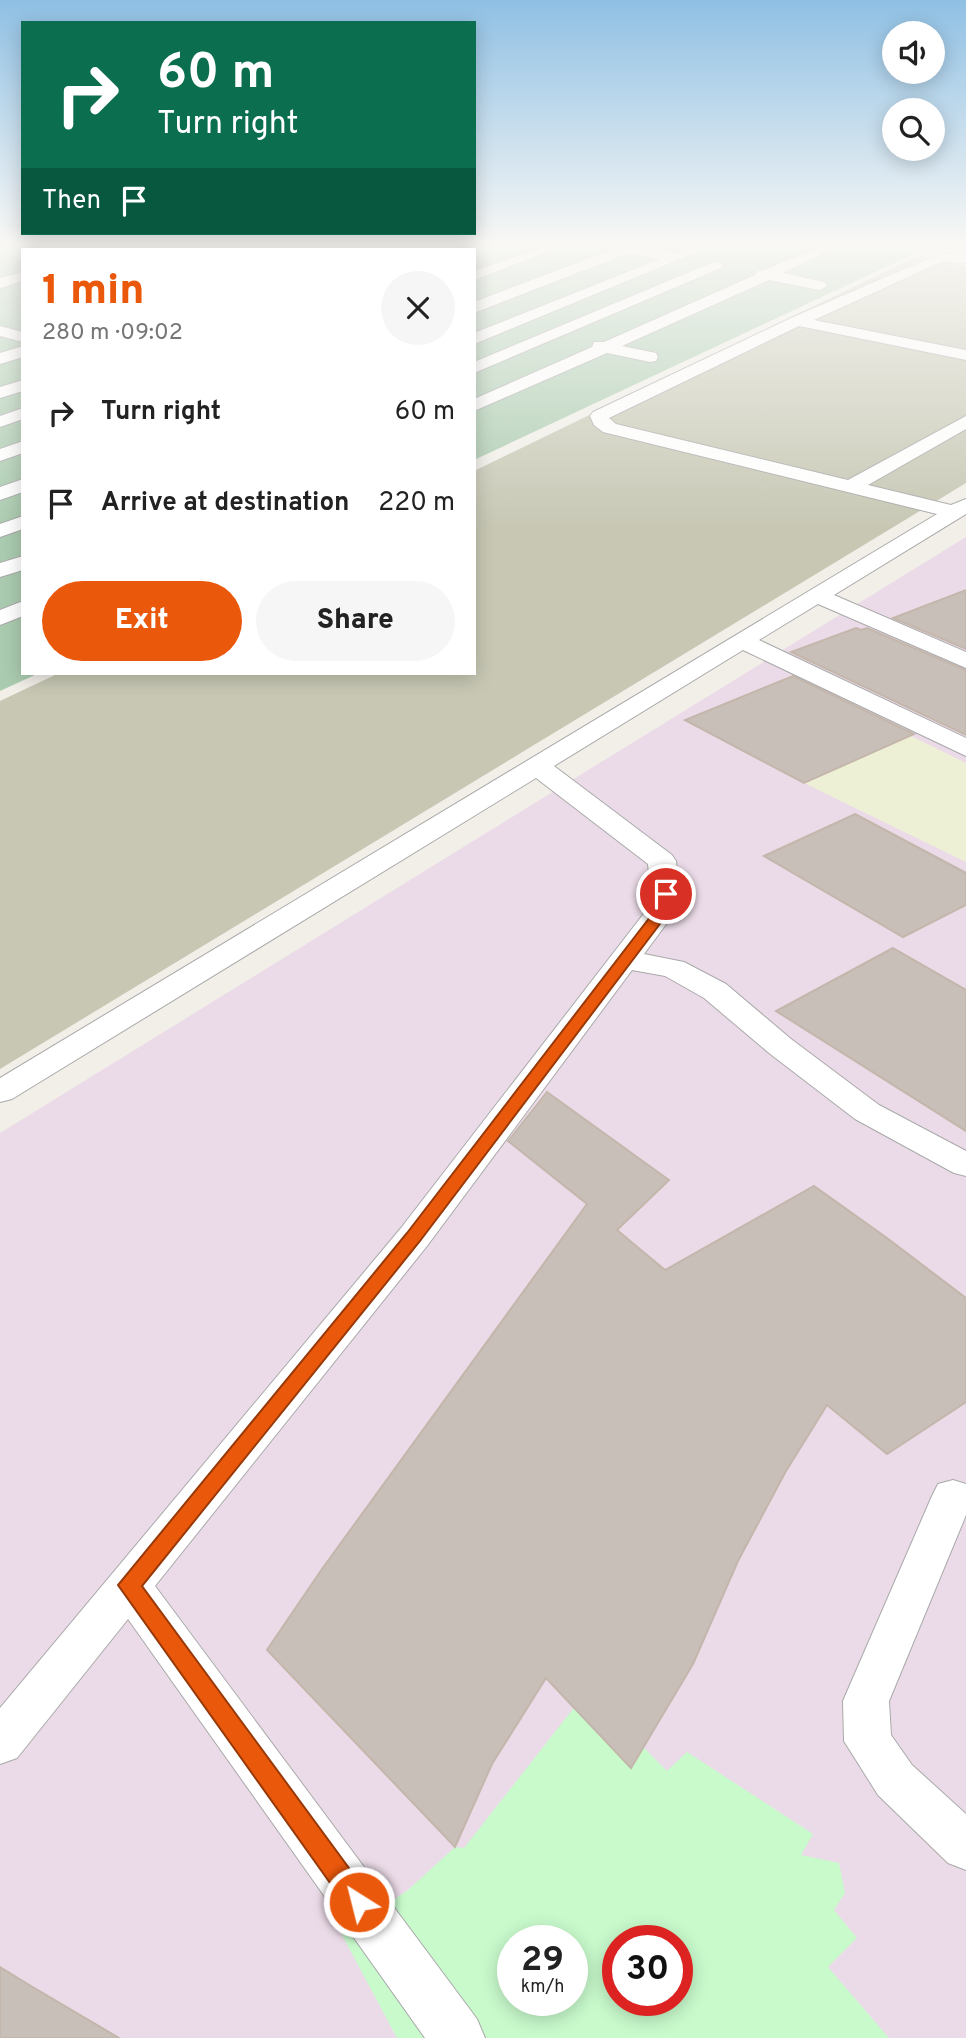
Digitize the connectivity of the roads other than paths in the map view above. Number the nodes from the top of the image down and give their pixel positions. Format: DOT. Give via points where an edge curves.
graph roads {
  1 [pos="539,340"];
  2 [pos="574,340"];
  3 [pos="620,340"];
  4 [pos="757,340"];
  5 [pos="892,340"];
  6 [pos="605,347"];
  7 [pos="21,352"];
  8 [pos="966,355"];
  9 [pos="650,357"];
  10 [pos="0,359"];
  11 [pos="476,367"];
  12 [pos="21,386"];
  13 [pos="0,393"];
  14 [pos="476,404"];
  15 [pos="21,414"];
  16 [pos="966,421"];
  17 [pos="0,422"];
  18 [pos="21,448"];
  19 [pos="0,455"];
  20 [pos="21,486"];
  21 [pos="850,487"];
  22 [pos="0,494"];
  23 [pos="0,505"];
  24 [pos="959,508"];
  25 [pos="21,511"];
  26 [pos="21,523"];
  27 [pos="0,531"];
  28 [pos="21,563"];
  29 [pos="0,571"];
  30 [pos="815,595"];
  31 [pos="21,609"];
  32 [pos="0,618"];
  33 [pos="740,640"];
  34 [pos="966,661"];
  35 [pos="966,748"];
  36 [pos="536,765"];
  37 [pos="624,960"];
  38 [pos="0,1092"];
  39 [pos="966,1165"];
  40 [pos="953,1496"];
  41 [pos="129,1585"];
  42 [pos="0,1743"];
  43 [pos="966,1847"];
  44 [pos="458,2038"];
  1 -- 11 [label="street"];
  2 -- 6 [label="street"];
  3 -- 6 [label="street"];
  4 -- 21 [label="street" via="599,416 600,421 610,428"];
  5 -- 8 [label="street"];
  6 -- 9 [label="street"];
  6 -- 14 [label="street"];
  7 -- 10 [label="street"];
  12 -- 13 [label="street"];
  15 -- 17 [label="street"];
  16 -- 21 [label="street"];
  18 -- 19 [label="street"];
  20 -- 22 [label="street"];
  21 -- 24 [label="street"];
  23 -- 25 [label="street"];
  24 -- 30 [label="street"];
  26 -- 27 [label="street"];
  28 -- 29 [label="street"];
  30 -- 33 [label="street"];
  30 -- 34 [label="street"];
  31 -- 32 [label="street"];
  33 -- 35 [label="street"];
  33 -- 36 [label="street"];
  36 -- 37 [label="street" via="662,861 667,904"];
  36 -- 38 [label="street"];
  37 -- 39 [label="street" via="673,968 715,991 867,1112"];
  37 -- 41 [label="street" via="414,1237"];
  40 -- 43 [label="street" via="866,1701 868,1741 895,1780"];
  41 -- 42 [label="street"];
  41 -- 44 [label="street"];
}
